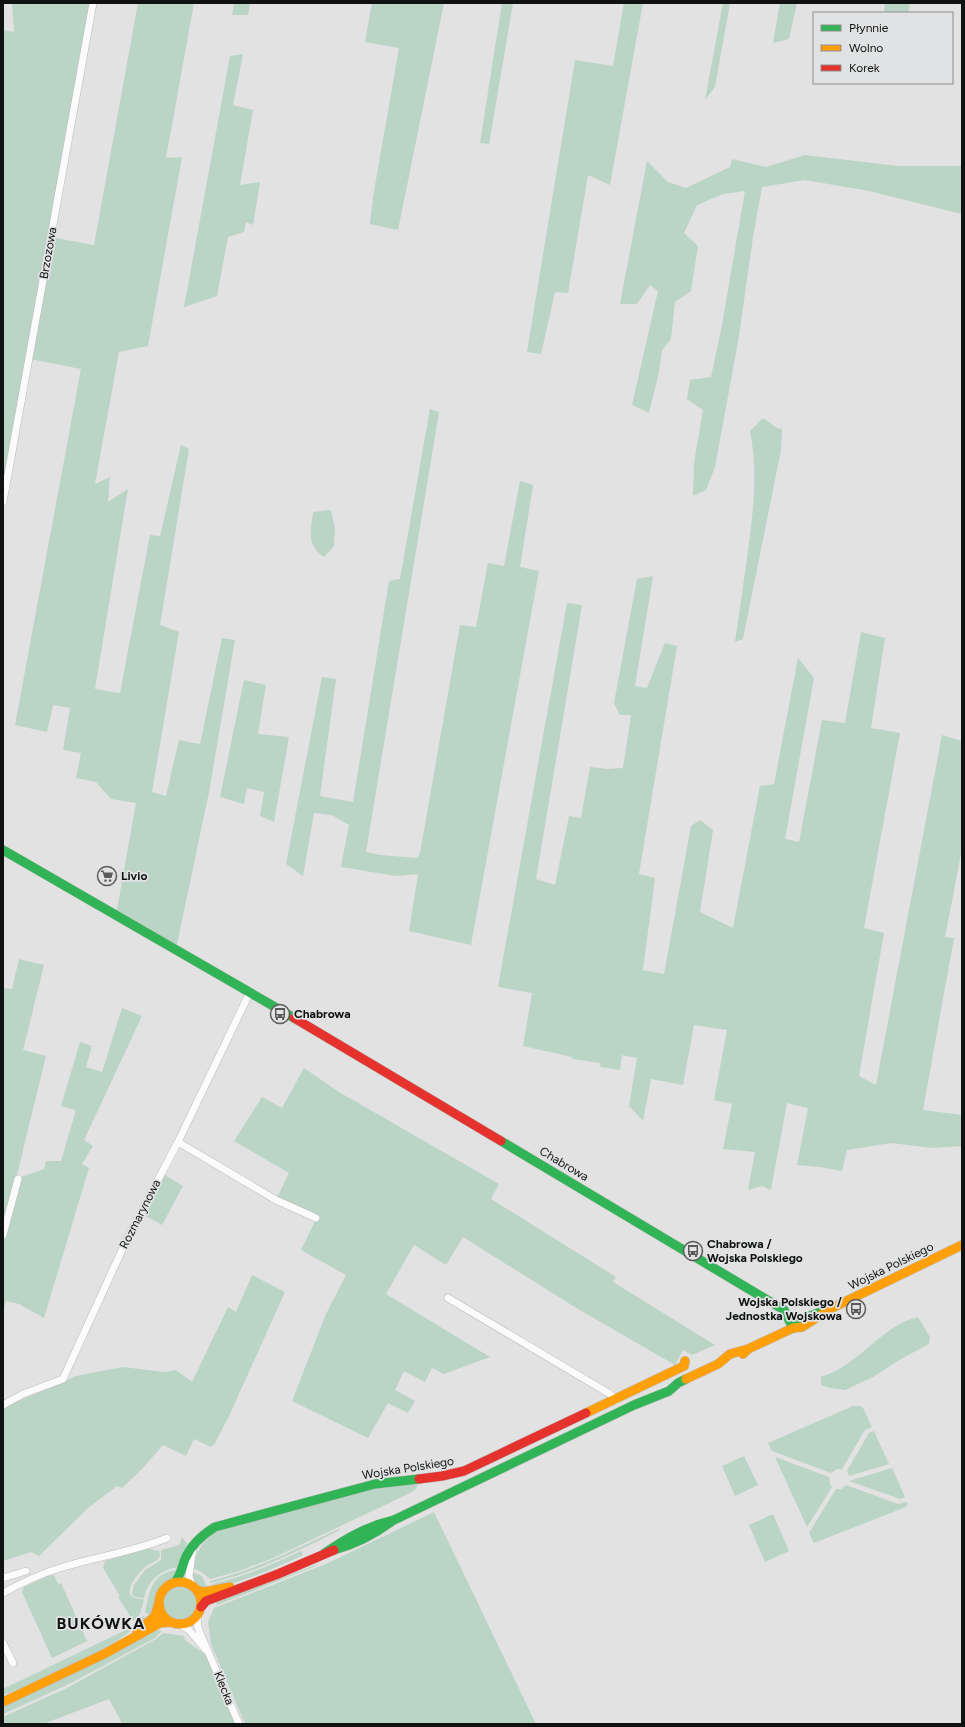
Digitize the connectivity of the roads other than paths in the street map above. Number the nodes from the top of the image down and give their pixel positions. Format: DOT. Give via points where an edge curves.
graph roads {
  1 [pos="92,3"];
  2 [pos="3,502"];
  3 [pos="3,850"];
  4 [pos="250,992"];
  5 [pos="178,1142"];
  6 [pos="18,1179"];
  7 [pos="316,1218"];
  8 [pos="3,1235"];
  9 [pos="962,1245"];
  10 [pos="448,1298"];
  11 [pos="793,1328"];
  12 [pos="686,1362"];
  13 [pos="616,1400"];
  14 [pos="3,1405"];
  15 [pos="167,1538"];
  16 [pos="193,1548"];
  17 [pos="26,1571"];
  18 [pos="3,1578"];
  19 [pos="175,1582"];
  20 [pos="243,1586"];
  21 [pos="195,1587"];
  22 [pos="3,1593"];
  23 [pos="159,1603"];
  24 [pos="201,1607"];
  25 [pos="197,1617"];
  26 [pos="175,1623"];
  27 [pos="133,1637"];
  28 [pos="3,1643"];
  29 [pos="208,1653"];
  30 [pos="12,1663"];
  31 [pos="3,1702"];
  32 [pos="239,1724"];
  1 -- 2 [label="street, Brzozowa"];
  3 -- 4 [label="street, Chabrowa"];
  4 -- 5 [label="street, Rozmarynowa"];
  4 -- 11 [label="street, Chabrowa" via="765,1298 784,1310"];
  5 -- 7 [label="street" via="276,1200"];
  5 -- 14 [label="street, Rozmarynowa" via="127,1239 63,1378"];
  6 -- 8 [label="street"];
  9 -- 11 [label="street, Wojska Polskiego" via="830,1309 802,1327"];
  10 -- 13 [label="street" via="610,1394"];
  11 -- 20 [label="street, Wojska Polskiego" via="748,1349 724,1364 718,1364 678,1383 669,1391 634,1405 394,1520 383,1522 349,1537 325,1553"];
  12 -- 13 [label="street, Wojska Polskiego" via="684,1366"];
  13 -- 16 [label="street, Wojska Polskiego" via="464,1471 432,1479 375,1484 228,1523 209,1531"];
  15 -- 22 [label="street" via="59,1568"];
  16 -- 19 [label="street, Wojska Polskiego"];
  16 -- 21 [label="street" via="189,1576"];
  17 -- 18 [label="street"];
  19 -- 21 [label="street"];
  19 -- 23 [label="street" via="163,1591"];
  20 -- 21 [label="street, Wojska Polskiego" via="204,1592"];
  20 -- 24 [label="street, Wojska Polskiego" via="206,1601"];
  21 -- 24 [label="street" via="201,1597"];
  23 -- 26 [label="street" via="163,1615"];
  23 -- 27 [label="street" via="155,1616"];
  24 -- 25 [label="street"];
  25 -- 26 [label="street" via="190,1622"];
  25 -- 29 [label="street, Klecka" via="196,1622"];
  26 -- 27 [label="street" via="160,1623"];
  26 -- 29 [label="street, Klecka" via="189,1630"];
  27 -- 31 [label="street" via="104,1654"];
  28 -- 30 [label="street"];
  29 -- 32 [label="street, Klecka"];
}
